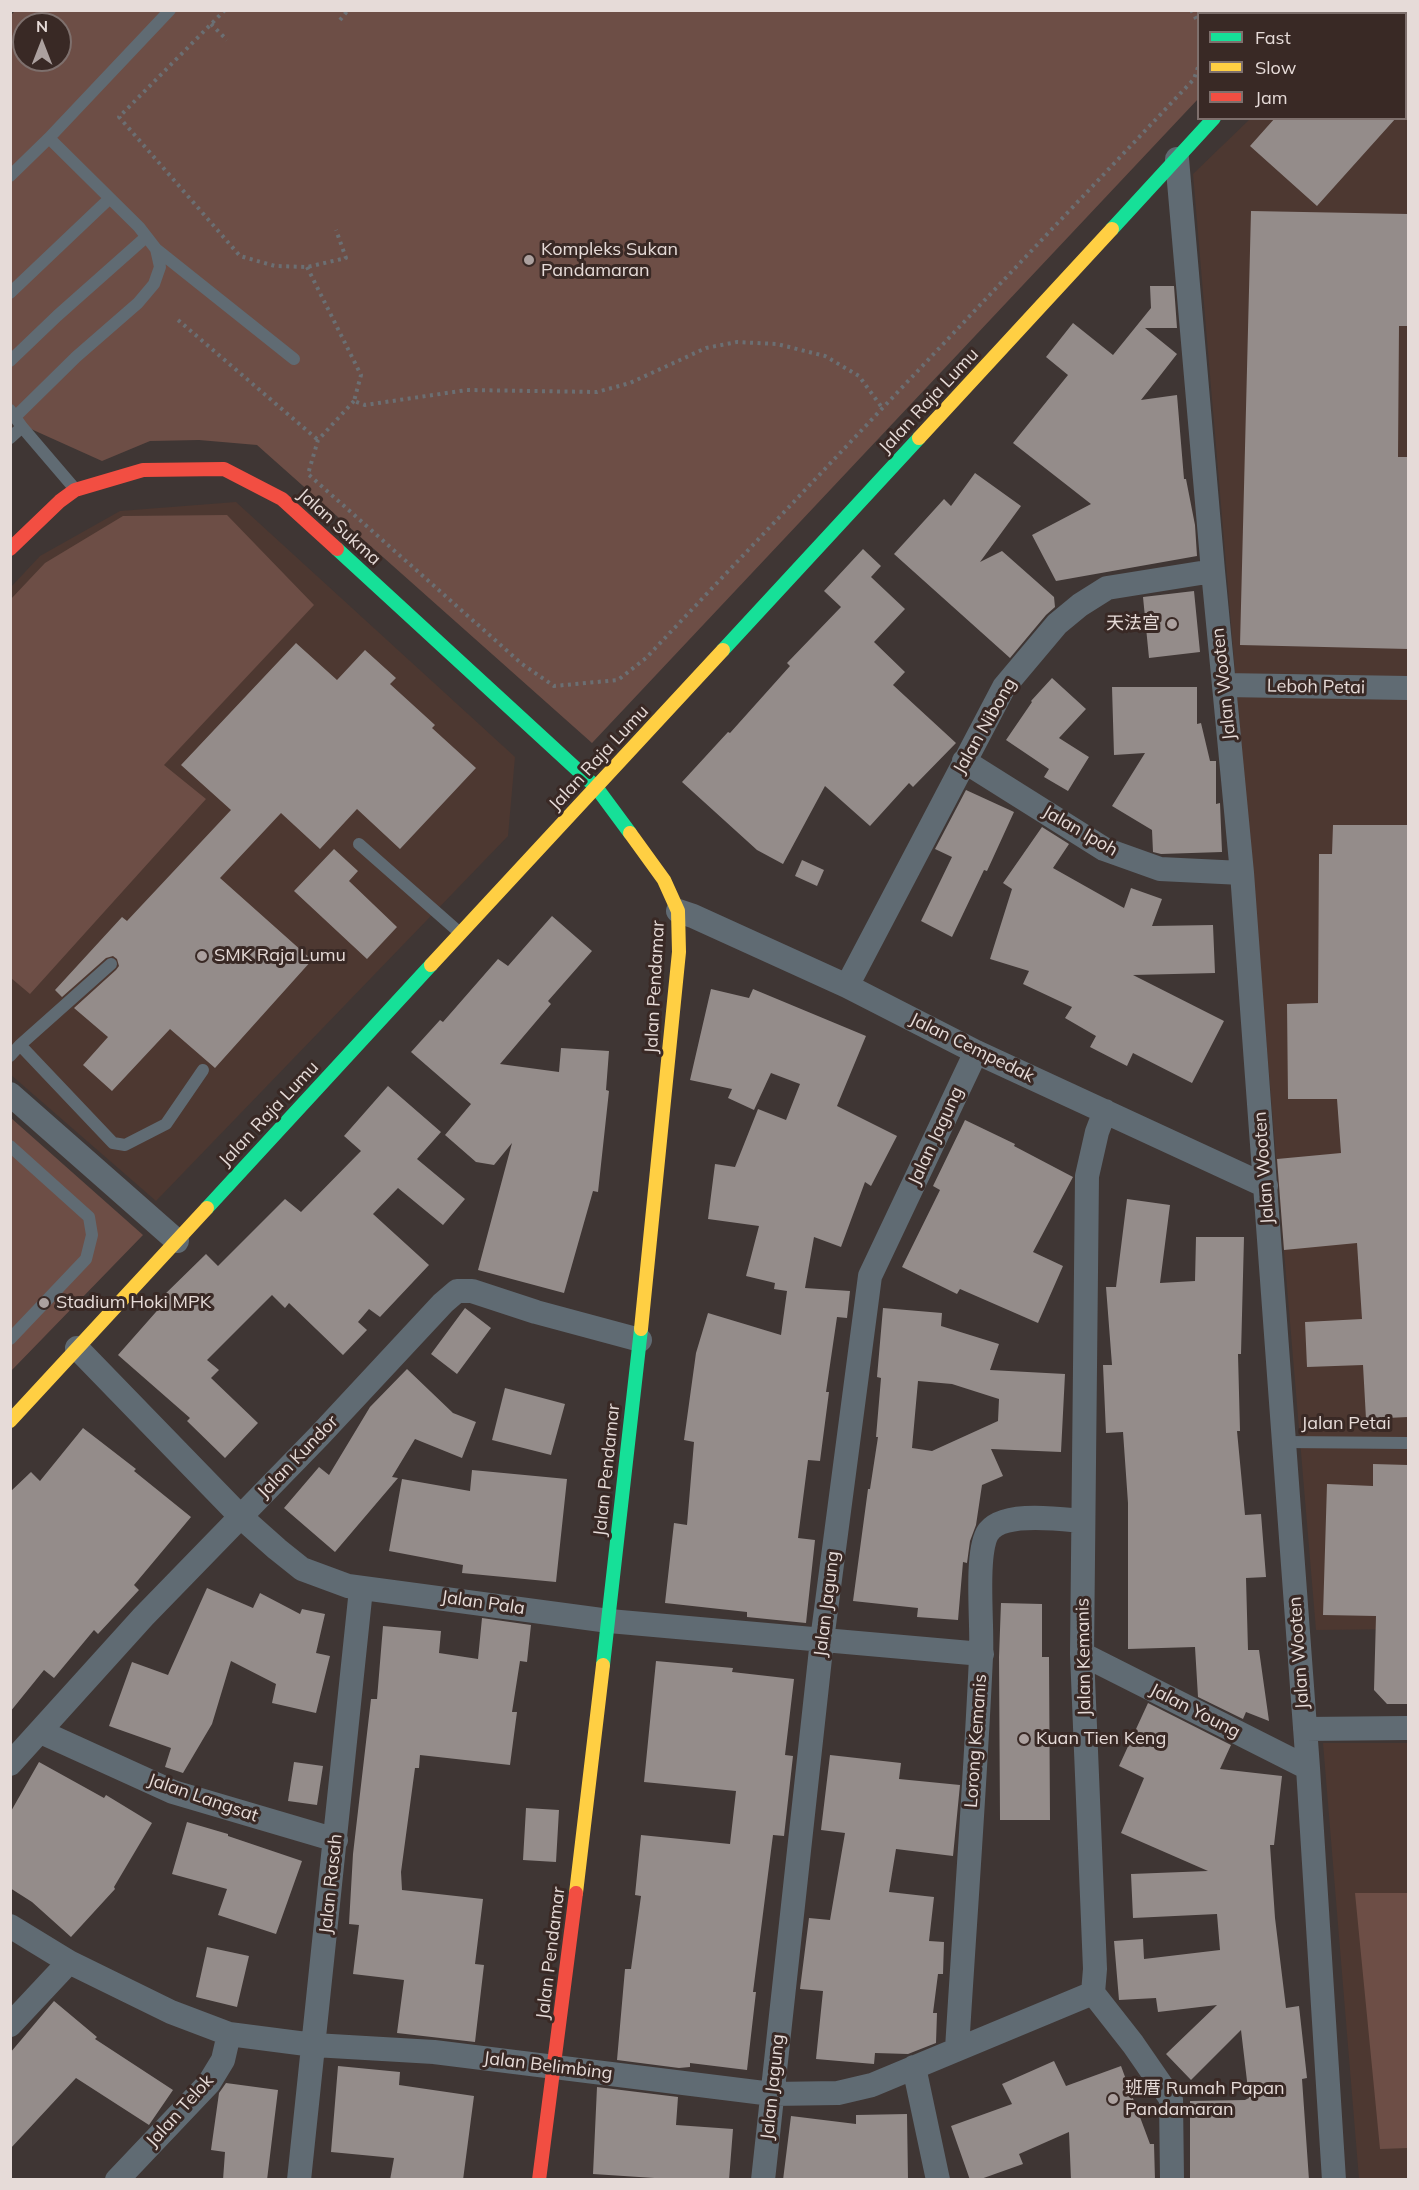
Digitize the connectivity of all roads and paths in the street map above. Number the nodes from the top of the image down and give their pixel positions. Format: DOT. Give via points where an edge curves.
graph roads {
  1 [pos="170,10"];
  2 [pos="225,10"];
  3 [pos="348,10"];
  4 [pos="340,20"];
  5 [pos="211,24"];
  6 [pos="227,40"];
  7 [pos="1197,70"];
  8 [pos="1212,120"];
  9 [pos="49,138"];
  10 [pos="1177,159"];
  11 [pos="10,176"];
  12 [pos="109,199"];
  13 [pos="336,230"];
  14 [pos="146,237"];
  15 [pos="156,249"];
  16 [pos="308,267"];
  17 [pos="10,293"];
  18 [pos="178,320"];
  19 [pos="294,358"];
  20 [pos="10,361"];
  21 [pos="354,400"];
  22 [pos="883,409"];
  23 [pos="16,418"];
  24 [pos="10,438"];
  25 [pos="318,440"];
  26 [pos="75,490"];
  27 [pos="10,549"];
  28 [pos="1213,571"];
  29 [pos="1224,685"];
  30 [pos="1408,688"];
  31 [pos="964,761"];
  32 [pos="596,787"];
  33 [pos="359,844"];
  34 [pos="1242,873"];
  35 [pos="678,911"];
  36 [pos="461,933"];
  37 [pos="111,964"];
  38 [pos="847,986"];
  39 [pos="20,1045"];
  40 [pos="976,1052"];
  41 [pos="10,1056"];
  42 [pos="203,1070"];
  43 [pos="10,1094"];
  44 [pos="1105,1111"];
  45 [pos="10,1146"];
  46 [pos="1266,1186"];
  47 [pos="177,1241"];
  48 [pos="10,1339"];
  49 [pos="640,1340"];
  50 [pos="77,1348"];
  51 [pos="10,1421"];
  52 [pos="1282,1442"];
  53 [pos="1408,1443"];
  54 [pos="241,1517"];
  55 [pos="1082,1521"];
  56 [pos="361,1589"];
  57 [pos="609,1621"];
  58 [pos="822,1640"];
  59 [pos="982,1654"];
  60 [pos="1082,1654"];
  61 [pos="1408,1728"];
  62 [pos="1305,1729"];
  63 [pos="41,1732"];
  64 [pos="10,1764"];
  65 [pos="1308,1768"];
  66 [pos="336,1840"];
  67 [pos="10,1926"];
  68 [pos="69,1962"];
  69 [pos="1093,1993"];
  70 [pos="10,2025"];
  71 [pos="229,2034"];
  72 [pos="314,2045"];
  73 [pos="957,2049"];
  74 [pos="555,2067"];
  75 [pos="915,2067"];
  76 [pos="772,2094"];
  77 [pos="117,2180"];
  78 [pos="299,2180"];
  79 [pos="539,2180"];
  80 [pos="763,2180"];
  81 [pos="938,2180"];
  82 [pos="1172,2180"];
  83 [pos="1334,2180"];
  1 -- 9 [label="lane"];
  2 -- 5 [label="path"];
  3 -- 4 [label="path"];
  5 -- 6 [label="path"];
  5 -- 16 [label="path" via="119,117 240,256 275,266"];
  7 -- 22 [label="path" via="1194,79"];
  8 -- 10 [label="street, Jalan Raja Lumu"];
  9 -- 11 [label="lane"];
  9 -- 12 [label="lane"];
  10 -- 28 [label="street, Jalan Wooten"];
  10 -- 32 [label="street, Jalan Raja Lumu"];
  12 -- 14 [label="lane"];
  12 -- 17 [label="lane"];
  13 -- 16 [label="path" via="346,258"];
  14 -- 15 [label="lane"];
  14 -- 20 [label="lane"];
  15 -- 19 [label="lane"];
  15 -- 23 [label="lane" via="160,267 154,284"];
  16 -- 21 [label="path" via="361,375"];
  18 -- 25 [label="path"];
  21 -- 22 [label="path" via="365,405 466,390 597,392 630,383 706,348 737,342 777,344 825,356 859,376"];
  21 -- 25 [label="path"];
  22 -- 25 [label="path" via="646,658 618,680 554,686 522,664 308,474"];
  23 -- 24 [label="lane"];
  23 -- 26 [label="lane"];
  26 -- 27 [label="street, Jalan Sukma"];
  26 -- 32 [label="street, Jalan Sukma" via="143,470 224,469 282,499"];
  28 -- 29 [label="street, Jalan Wooten"];
  28 -- 31 [label="street, Jalan Nibong" via="1107,588 1080,605 1057,624 1004,687"];
  29 -- 30 [label="street, Leboh Petai"];
  29 -- 34 [label="street, Jalan Wooten"];
  31 -- 34 [label="street, Jalan Ipoh" via="1104,849 1160,869"];
  31 -- 38 [label="street, Jalan Nibong"];
  32 -- 35 [label="street, Jalan Pendamar" via="664,880"];
  32 -- 36 [label="street, Jalan Raja Lumu"];
  33 -- 36 [label="lane"];
  34 -- 46 [label="street, Jalan Wooten"];
  35 -- 38 [label="street, Jalan Cempedak"];
  35 -- 49 [label="street, Jalan Pendamar" via="676,988"];
  36 -- 47 [label="street, Jalan Raja Lumu"];
  37 -- 39 [label="lane"];
  38 -- 40 [label="street, Jalan Cempedak"];
  39 -- 41 [label="lane"];
  39 -- 42 [label="lane" via="113,1143 125,1145 166,1124"];
  40 -- 44 [label="street, Jalan Cempedak"];
  40 -- 58 [label="street, Jalan Jagung" via="870,1276"];
  43 -- 47 [label="street"];
  44 -- 46 [label="street, Jalan Cempedak"];
  44 -- 55 [label="street, Jalan Kemanis" via="1087,1176"];
  45 -- 48 [label="lane" via="88,1217 92,1235 86,1259"];
  46 -- 52 [label="street, Jalan Wooten"];
  47 -- 50 [label="street, Jalan Raja Lumu"];
  49 -- 54 [label="street, Jalan Kundor" via="472,1291 457,1291"];
  49 -- 57 [label="street, Jalan Pendamar"];
  50 -- 51 [label="street, Jalan Raja Lumu"];
  50 -- 54 [label="street, Jalan Pala"];
  52 -- 53 [label="lane, Jalan Petai"];
  52 -- 62 [label="street, Jalan Wooten"];
  54 -- 56 [label="street, Jalan Pala" via="302,1569"];
  54 -- 63 [label="street, Jalan Kundor" via="143,1617"];
  55 -- 59 [label="street, Lorong Kemanis" via="1026,1517 997,1524 987,1533 982,1556"];
  55 -- 60 [label="street, Jalan Kemanis"];
  56 -- 57 [label="street, Jalan Pala"];
  56 -- 66 [label="street, Jalan Rasah"];
  57 -- 58 [label="street, Jalan Pala"];
  57 -- 74 [label="street, Jalan Pendamar"];
  58 -- 59 [label="street, Jalan Pala"];
  58 -- 76 [label="street, Jalan Jagung"];
  59 -- 73 [label="street, Lorong Kemanis"];
  60 -- 65 [label="street, Jalan Young"];
  60 -- 69 [label="street, Jalan Kemanis"];
  61 -- 62 [label="street"];
  62 -- 65 [label="street, Jalan Wooten"];
  63 -- 64 [label="street, Jalan Kundor"];
  63 -- 66 [label="street, Jalan Langsat" via="173,1792"];
  65 -- 83 [label="street, Jalan Wooten"];
  66 -- 72 [label="street, Jalan Rasah"];
  67 -- 68 [label="street, Jalan Belimbing"];
  68 -- 70 [label="street"];
  68 -- 71 [label="street, Jalan Belimbing" via="171,2012"];
  69 -- 73 [label="street, Jalan Belimbing"];
  69 -- 82 [label="street" via="1171,2099"];
  71 -- 72 [label="street, Jalan Belimbing"];
  71 -- 77 [label="street, Jalan Telok" via="223,2060 208,2083"];
  72 -- 74 [label="street, Jalan Belimbing" via="434,2052"];
  72 -- 78 [label="street, Jalan Rasah"];
  73 -- 75 [label="street, Jalan Belimbing"];
  74 -- 76 [label="street, Jalan Belimbing"];
  74 -- 79 [label="street, Jalan Pendamar"];
  75 -- 76 [label="street, Jalan Belimbing" via="872,2085 838,2093"];
  75 -- 81 [label="street"];
  76 -- 80 [label="street, Jalan Jagung"];
}
